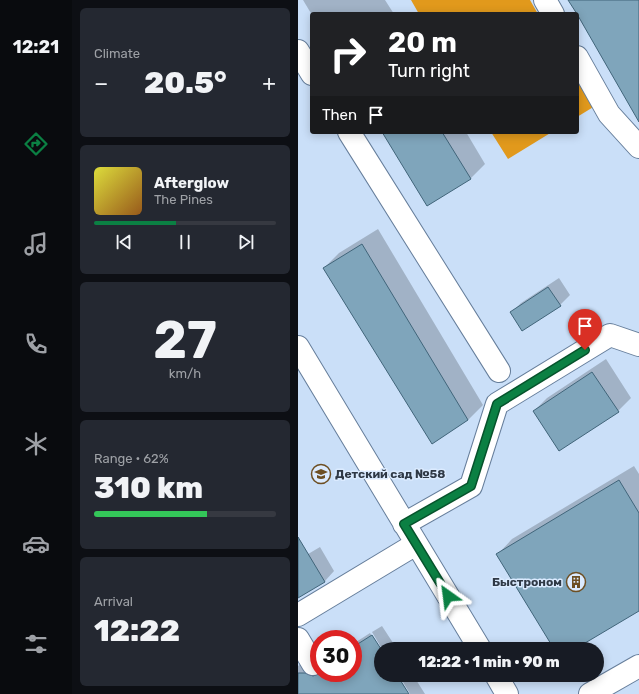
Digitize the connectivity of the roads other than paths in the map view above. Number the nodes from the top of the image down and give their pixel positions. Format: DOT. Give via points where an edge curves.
graph roads {
  1 [pos="545,0"];
  2 [pos="552,12"];
  3 [pos="298,52"];
  4 [pos="579,61"];
  5 [pos="310,71"];
  6 [pos="350,134"];
  7 [pos="639,147"];
  8 [pos="639,345"];
  9 [pos="298,347"];
  10 [pos="499,370"];
  11 [pos="404,524"];
  12 [pos="416,544"];
  13 [pos="298,615"];
  14 [pos="298,639"];
  15 [pos="476,642"];
  16 [pos="310,659"];
  17 [pos="639,666"];
  18 [pos="500,682"];
  19 [pos="507,694"];
  20 [pos="590,694"];
  1 -- 2 [label="street"];
  3 -- 5 [label="street"];
  4 -- 7 [label="street" via="609,114"];
  6 -- 10 [label="street"];
  8 -- 11 [label="street" via="610,335 497,404 471,486"];
  9 -- 11 [label="street"];
  11 -- 12 [label="street"];
  12 -- 13 [label="street"];
  12 -- 15 [label="street"];
  14 -- 16 [label="street"];
  17 -- 20 [label="street"];
  18 -- 19 [label="street"];
}
